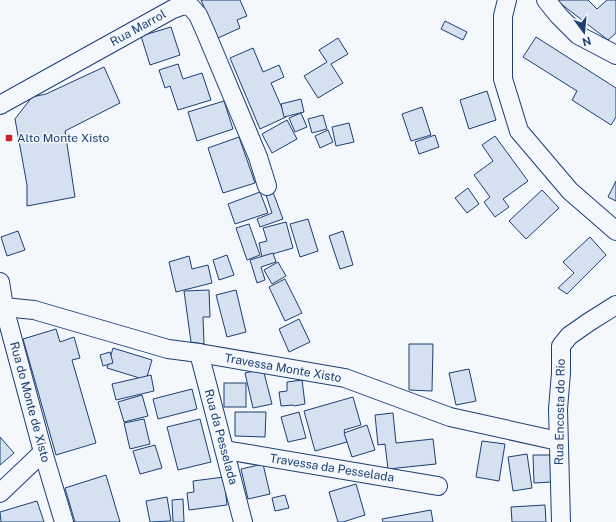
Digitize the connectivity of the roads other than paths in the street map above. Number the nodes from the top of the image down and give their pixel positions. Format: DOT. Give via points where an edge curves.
graph roads {
  1 [pos="507,0"];
  2 [pos="546,0"];
  3 [pos="616,55"];
  4 [pos="0,104"];
  5 [pos="268,186"];
  6 [pos="616,231"];
  7 [pos="0,282"];
  8 [pos="616,305"];
  9 [pos="2,310"];
  10 [pos="199,353"];
  11 [pos="558,441"];
  12 [pos="225,450"];
  13 [pos="43,452"];
  14 [pos="438,486"];
  15 [pos="0,493"];
  16 [pos="64,522"];
  17 [pos="243,522"];
  18 [pos="561,522"];
  1 -- 6 [label="street" via="503,16 503,79 519,131 570,191"];
  2 -- 3 [label="street" via="578,35"];
  4 -- 5 [label="street, Rua Marrol" via="173,9 184,5 191,6 209,40"];
  7 -- 9 [label="street, Rua do Monte de Xisto"];
  8 -- 11 [label="street, Rua Encosta do Rio" via="569,336 561,346"];
  9 -- 10 [label="street, Travessa Monte Xisto" via="34,310 168,349"];
  9 -- 13 [label="street, Rua do Monte de Xisto"];
  10 -- 11 [label="street, Travessa Monte Xisto" via="345,378 450,417"];
  10 -- 12 [label="street, Rua da Pesselada"];
  11 -- 18 [label="street, Rua Encosta do Rio"];
  12 -- 14 [label="street, Travessa da Pesselada"];
  12 -- 17 [label="street, Rua da Pesselada"];
  13 -- 15 [label="street"];
  13 -- 16 [label="street, Rua do Monte de Xisto"];
}
